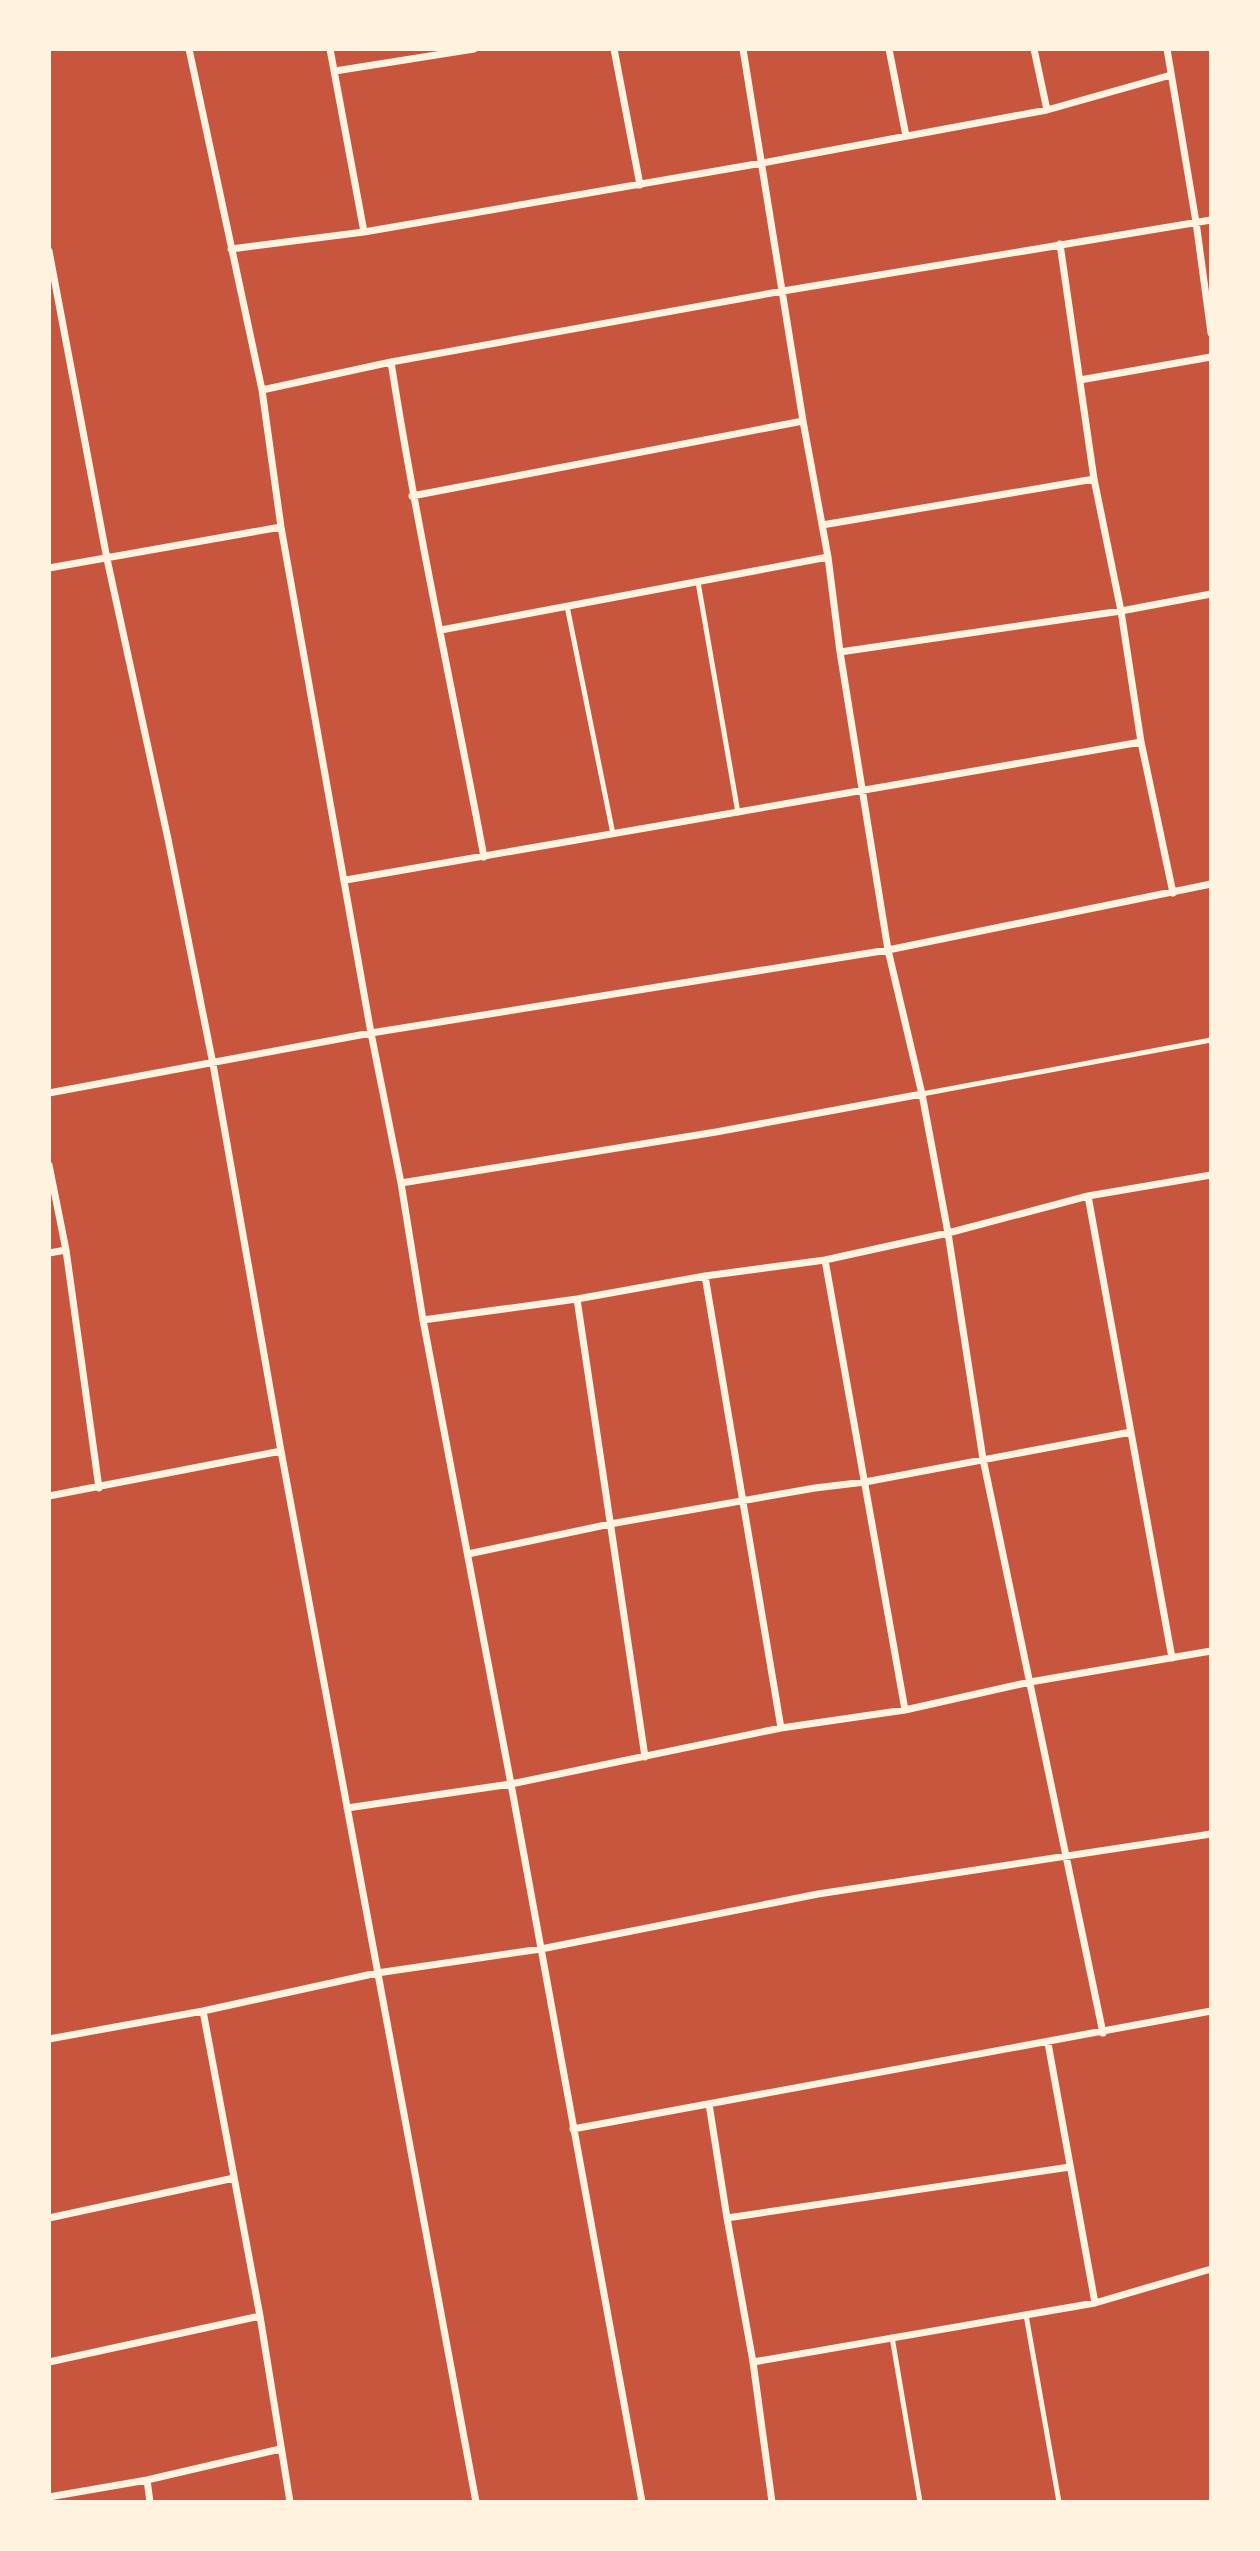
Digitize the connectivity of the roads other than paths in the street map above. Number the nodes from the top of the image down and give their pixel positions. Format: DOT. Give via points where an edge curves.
graph roads {
  1 [pos="189,49"];
  2 [pos="330,49"];
  3 [pos="474,49"];
  4 [pos="614,49"];
  5 [pos="743,49"];
  6 [pos="889,49"];
  7 [pos="1034,49"];
  8 [pos="1167,49"];
  9 [pos="335,71"];
  10 [pos="1171,75"];
  11 [pos="1047,110"];
  12 [pos="906,136"];
  13 [pos="762,163"];
  14 [pos="639,185"];
  15 [pos="1211,220"];
  16 [pos="1196,222"];
  17 [pos="364,232"];
  18 [pos="1060,244"];
  19 [pos="232,249"];
  20 [pos="49,251"];
  21 [pos="783,292"];
  22 [pos="1211,333"];
  23 [pos="1211,357"];
  24 [pos="391,362"];
  25 [pos="1080,380"];
  26 [pos="262,390"];
  27 [pos="803,421"];
  28 [pos="1094,479"];
  29 [pos="412,496"];
  30 [pos="822,525"];
  31 [pos="281,527"];
  32 [pos="828,557"];
  33 [pos="107,559"];
  34 [pos="49,568"];
  35 [pos="698,582"];
  36 [pos="1211,594"];
  37 [pos="567,606"];
  38 [pos="1121,611"];
  39 [pos="441,630"];
  40 [pos="840,652"];
  41 [pos="1141,742"];
  42 [pos="863,791"];
  43 [pos="738,813"];
  44 [pos="613,834"];
  45 [pos="484,857"];
  46 [pos="346,880"];
  47 [pos="1211,884"];
  48 [pos="1173,893"];
  49 [pos="888,950"];
  50 [pos="371,1033"];
  51 [pos="1211,1040"];
  52 [pos="213,1064"];
  53 [pos="49,1093"];
  54 [pos="922,1094"];
  55 [pos="49,1165"];
  56 [pos="1211,1175"];
  57 [pos="401,1183"];
  58 [pos="1088,1196"];
  59 [pos="948,1233"];
  60 [pos="66,1250"];
  61 [pos="49,1252"];
  62 [pos="825,1260"];
  63 [pos="705,1276"];
  64 [pos="577,1299"];
  65 [pos="423,1320"];
  66 [pos="1132,1432"];
  67 [pos="281,1451"];
  68 [pos="983,1459"];
  69 [pos="865,1482"];
  70 [pos="99,1488"];
  71 [pos="49,1496"];
  72 [pos="741,1501"];
  73 [pos="610,1524"];
  74 [pos="468,1553"];
  75 [pos="1211,1651"];
  76 [pos="1172,1658"];
  77 [pos="1030,1682"];
  78 [pos="905,1710"];
  79 [pos="781,1728"];
  80 [pos="645,1757"];
  81 [pos="511,1784"];
  82 [pos="347,1808"];
  83 [pos="1211,1834"];
  84 [pos="1067,1858"];
  85 [pos="541,1949"];
  86 [pos="377,1973"];
  87 [pos="203,2011"];
  88 [pos="1211,2011"];
  89 [pos="1103,2033"];
  90 [pos="49,2039"];
  91 [pos="1048,2043"];
  92 [pos="709,2104"];
  93 [pos="573,2129"];
  94 [pos="1070,2167"];
  95 [pos="234,2178"];
  96 [pos="49,2218"];
  97 [pos="727,2218"];
  98 [pos="1211,2269"];
  99 [pos="1095,2303"];
  100 [pos="1026,2315"];
  101 [pos="260,2316"];
  102 [pos="892,2337"];
  103 [pos="49,2362"];
  104 [pos="753,2362"];
  105 [pos="280,2449"];
  106 [pos="147,2480"];
  107 [pos="49,2497"];
  108 [pos="150,2502"];
  109 [pos="290,2502"];
  110 [pos="476,2502"];
  111 [pos="642,2502"];
  112 [pos="772,2502"];
  113 [pos="920,2502"];
  114 [pos="1059,2502"];
  1 -- 19 [label="street"];
  2 -- 9 [label="street"];
  3 -- 9 [label="street"];
  4 -- 14 [label="street"];
  5 -- 13 [label="street"];
  6 -- 12 [label="street"];
  7 -- 11 [label="street"];
  8 -- 10 [label="street"];
  9 -- 17 [label="street"];
  10 -- 11 [label="street"];
  10 -- 16 [label="street"];
  11 -- 12 [label="street"];
  12 -- 13 [label="street"];
  13 -- 14 [label="street"];
  13 -- 21 [label="street"];
  14 -- 17 [label="street"];
  15 -- 16 [label="street"];
  16 -- 18 [label="street"];
  16 -- 22 [label="street"];
  17 -- 19 [label="street"];
  18 -- 21 [label="street"];
  18 -- 25 [label="street"];
  19 -- 26 [label="street"];
  20 -- 33 [label="street"];
  21 -- 24 [label="street"];
  21 -- 27 [label="street"];
  23 -- 25 [label="street"];
  24 -- 26 [label="street"];
  24 -- 29 [label="street"];
  25 -- 28 [label="street"];
  26 -- 31 [label="street"];
  27 -- 29 [label="street"];
  27 -- 30 [label="street"];
  28 -- 30 [label="street"];
  28 -- 38 [label="street"];
  29 -- 39 [label="street"];
  30 -- 32 [label="street"];
  31 -- 33 [label="street"];
  31 -- 46 [label="street"];
  32 -- 35 [label="street"];
  32 -- 40 [label="street"];
  33 -- 34 [label="street"];
  33 -- 52 [label="street"];
  35 -- 37 [label="street"];
  35 -- 43 [label="lane"];
  36 -- 38 [label="street"];
  37 -- 39 [label="street"];
  37 -- 44 [label="lane"];
  38 -- 40 [label="street"];
  38 -- 41 [label="street"];
  39 -- 45 [label="street"];
  40 -- 42 [label="street"];
  41 -- 42 [label="street"];
  41 -- 48 [label="street"];
  42 -- 43 [label="street"];
  42 -- 49 [label="street"];
  43 -- 44 [label="street"];
  44 -- 45 [label="street"];
  45 -- 46 [label="street"];
  46 -- 50 [label="street"];
  47 -- 48 [label="street"];
  48 -- 49 [label="street"];
  49 -- 50 [label="street"];
  49 -- 54 [label="street"];
  50 -- 52 [label="street"];
  50 -- 57 [label="street"];
  51 -- 54 [label="lane"];
  52 -- 53 [label="street"];
  52 -- 67 [label="street"];
  54 -- 57 [label="street"];
  54 -- 59 [label="street"];
  55 -- 60 [label="street"];
  56 -- 58 [label="street"];
  57 -- 65 [label="street"];
  58 -- 59 [label="street"];
  58 -- 66 [label="street"];
  59 -- 62 [label="street"];
  59 -- 68 [label="street"];
  60 -- 61 [label="street"];
  60 -- 70 [label="street"];
  62 -- 63 [label="street"];
  62 -- 69 [label="street"];
  63 -- 64 [label="street"];
  63 -- 72 [label="street"];
  64 -- 65 [label="street"];
  64 -- 73 [label="street"];
  65 -- 74 [label="street"];
  66 -- 68 [label="street"];
  66 -- 76 [label="street"];
  67 -- 70 [label="street"];
  67 -- 82 [label="street"];
  68 -- 69 [label="street"];
  68 -- 77 [label="street"];
  69 -- 72 [label="street"];
  69 -- 78 [label="street"];
  70 -- 71 [label="street"];
  72 -- 73 [label="street"];
  72 -- 79 [label="street"];
  73 -- 74 [label="street"];
  73 -- 80 [label="street"];
  74 -- 81 [label="street"];
  75 -- 76 [label="street"];
  76 -- 77 [label="street"];
  77 -- 78 [label="street"];
  77 -- 84 [label="street"];
  78 -- 79 [label="street"];
  79 -- 80 [label="street"];
  80 -- 81 [label="street"];
  81 -- 82 [label="street"];
  81 -- 85 [label="street"];
  82 -- 86 [label="street"];
  83 -- 84 [label="street"];
  84 -- 85 [label="street" via="818,1894"];
  84 -- 89 [label="street"];
  85 -- 86 [label="street"];
  85 -- 93 [label="street"];
  86 -- 87 [label="street"];
  86 -- 110 [label="street"];
  87 -- 90 [label="street"];
  87 -- 95 [label="street"];
  88 -- 89 [label="street"];
  89 -- 91 [label="street"];
  91 -- 92 [label="street"];
  91 -- 94 [label="street"];
  92 -- 93 [label="street"];
  92 -- 97 [label="street"];
  93 -- 111 [label="street"];
  94 -- 97 [label="street"];
  94 -- 99 [label="street"];
  95 -- 96 [label="street"];
  95 -- 101 [label="street"];
  97 -- 104 [label="street"];
  98 -- 99 [label="street"];
  99 -- 100 [label="street"];
  100 -- 102 [label="street"];
  100 -- 114 [label="lane"];
  101 -- 103 [label="street"];
  101 -- 105 [label="street"];
  102 -- 104 [label="street"];
  102 -- 113 [label="lane"];
  104 -- 112 [label="street"];
  105 -- 106 [label="street"];
  105 -- 109 [label="street"];
  106 -- 107 [label="street"];
  106 -- 108 [label="street"];
}
